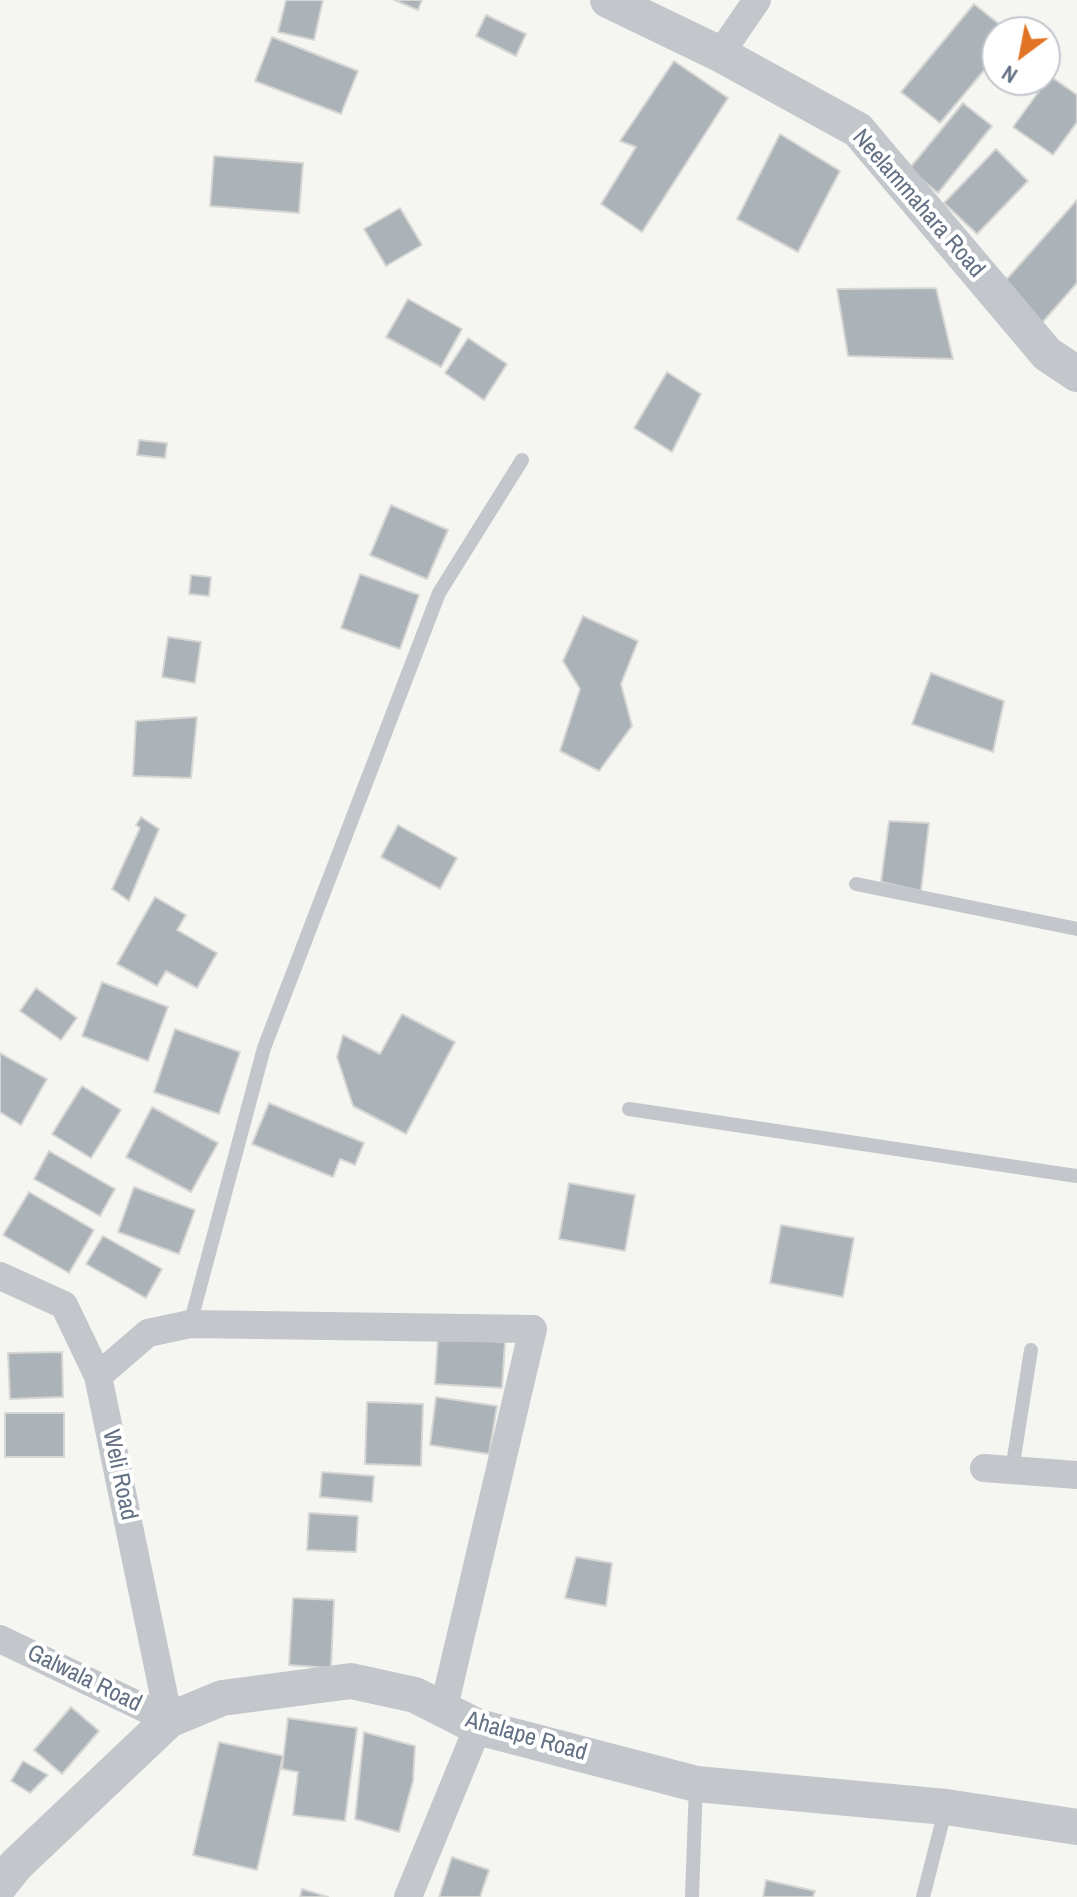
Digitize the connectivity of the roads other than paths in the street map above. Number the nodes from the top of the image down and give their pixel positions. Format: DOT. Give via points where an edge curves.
graph roads {
  1 [pos="608,0"];
  2 [pos="757,0"];
  3 [pos="720,54"];
  4 [pos="1077,374"];
  5 [pos="522,460"];
  6 [pos="856,884"];
  7 [pos="1077,929"];
  8 [pos="629,1109"];
  9 [pos="1077,1176"];
  10 [pos="0,1276"];
  11 [pos="190,1324"];
  12 [pos="1031,1350"];
  13 [pos="98,1376"];
  14 [pos="998,1469"];
  15 [pos="1077,1475"];
  16 [pos="0,1639"];
  17 [pos="443,1711"];
  18 [pos="169,1720"];
  19 [pos="478,1727"];
  20 [pos="696,1784"];
  21 [pos="946,1807"];
  22 [pos="1077,1827"];
  23 [pos="5,1869"];
  24 [pos="408,1897"];
  25 [pos="692,1897"];
  26 [pos="923,1897"];
  1 -- 3 [label="street, Neelammahara Road"];
  2 -- 3 [label="street"];
  3 -- 4 [label="street, Neelammahara Road" via="858,130 1047,354"];
  5 -- 11 [label="lane" via="439,593 427,622 264,1048"];
  6 -- 7 [label="lane"];
  8 -- 9 [label="lane"];
  10 -- 13 [label="street, Weli Road" via="64,1305"];
  11 -- 13 [label="street" via="148,1333"];
  11 -- 17 [label="street" via="533,1329"];
  12 -- 14 [label="lane"];
  13 -- 18 [label="street, Weli Road"];
  14 -- 15 [label="street"];
  16 -- 18 [label="street, Galwala Road"];
  17 -- 18 [label="street, Ahalape Road" via="415,1695 351,1681 222,1698"];
  17 -- 19 [label="street, Ahalape Road"];
  18 -- 23 [label="street, Ahalape Road"];
  19 -- 20 [label="street, Ahalape Road"];
  19 -- 24 [label="street"];
  20 -- 21 [label="street, Ahalape Road"];
  20 -- 25 [label="lane"];
  21 -- 22 [label="street, Ahalape Road"];
  21 -- 26 [label="lane"];
}
